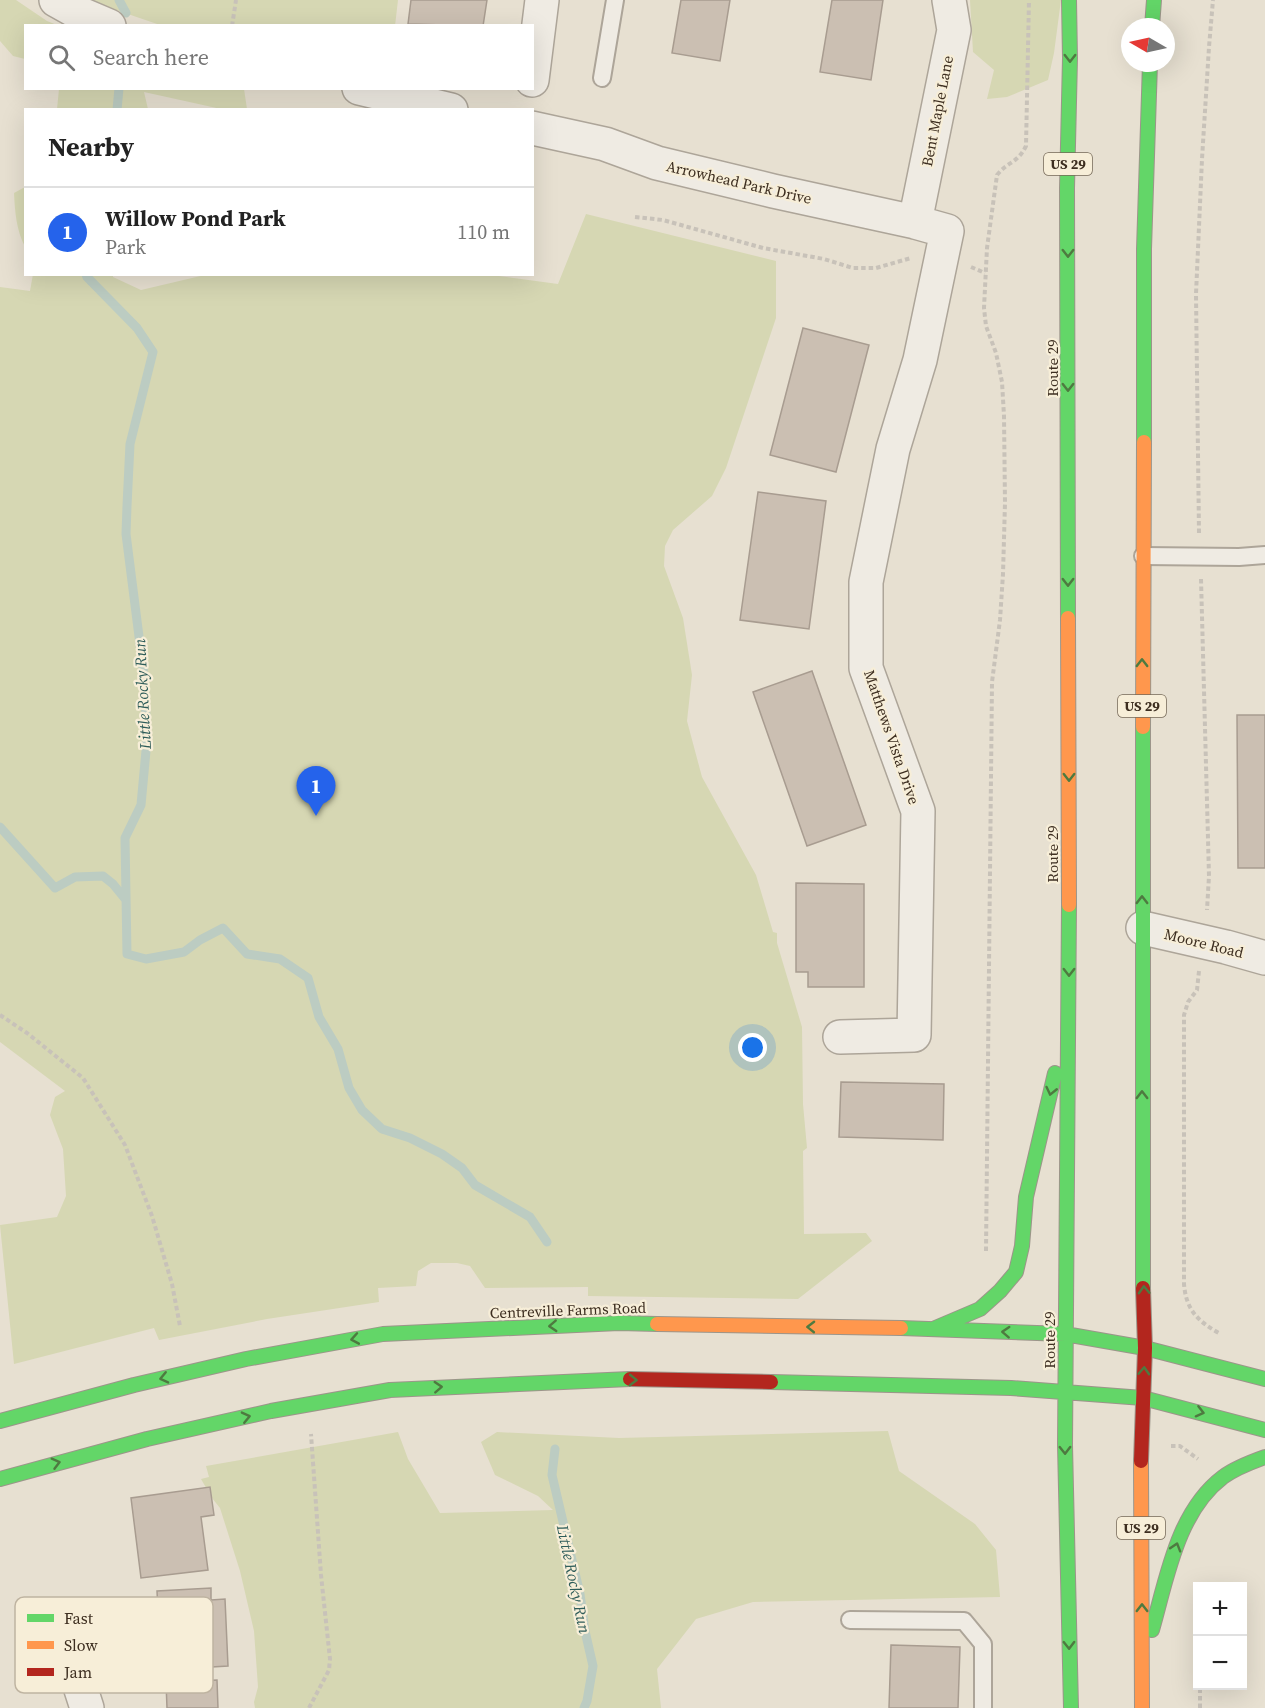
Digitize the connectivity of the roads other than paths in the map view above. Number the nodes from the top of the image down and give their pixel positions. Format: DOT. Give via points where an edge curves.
graph roads {
  1 [pos="56,0"];
  2 [pos="542,0"];
  3 [pos="615,0"];
  4 [pos="949,0"];
  5 [pos="1069,0"];
  6 [pos="1154,0"];
  7 [pos="1153,18"];
  8 [pos="104,24"];
  9 [pos="534,64"];
  10 [pos="1150,72"];
  11 [pos="602,78"];
  12 [pos="367,90"];
  13 [pos="531,90"];
  14 [pos="443,108"];
  15 [pos="529,108"];
  16 [pos="534,128"];
  17 [pos="915,222"];
  18 [pos="943,246"];
  19 [pos="1265,555"];
  20 [pos="1143,556"];
  21 [pos="1143,928"];
  22 [pos="1265,958"];
  23 [pos="1069,1013"];
  24 [pos="840,1037"];
  25 [pos="933,1329"];
  26 [pos="1065,1334"];
  27 [pos="1145,1348"];
  28 [pos="1265,1379"];
  29 [pos="1066,1392"];
  30 [pos="1143,1398"];
  31 [pos="0,1421"];
  32 [pos="1265,1430"];
  33 [pos="1265,1457"];
  34 [pos="0,1479"];
  35 [pos="850,1620"];
  36 [pos="1142,1663"];
  37 [pos="82,1693"];
  38 [pos="87,1708"];
  39 [pos="983,1708"];
  40 [pos="1071,1708"];
  41 [pos="1142,1708"];
  1 -- 8 [label="street"];
  2 -- 9 [label="street"];
  3 -- 11 [label="lane"];
  4 -- 17 [label="street, Bent Maple Lane" via="954,30"];
  5 -- 23 [label="main road, Route 29 / US 29, one-way"];
  6 -- 7 [label="main road"];
  10 -- 20 [label="main road, US 29" via="1144,249"];
  12 -- 14 [label="street"];
  13 -- 15 [label="street"];
  16 -- 17 [label="street, Arrowhead Park Drive" via="605,144 657,163 773,192"];
  17 -- 18 [label="street, Arrowhead Park Drive"];
  18 -- 24 [label="street, Matthews Vista Drive" via="920,360 893,449 866,582 866,668 918,811 914,1035"];
  19 -- 20 [label="lane"];
  21 -- 20 [label="main road, US 29, one-way"];
  21 -- 22 [label="street, Moore Road"];
  27 -- 21 [label="main road, US 29, one-way"];
  23 -- 25 [label="main road, one-way" via="1026,1197 1016,1272 980,1309"];
  23 -- 26 [label="main road, Route 29 / US 29"];
  26 -- 25 [label="main road, Centreville Farms Road, one-way"];
  25 -- 31 [label="main road, Centreville Farms Road, one-way" via="619,1323 383,1334 134,1384"];
  26 -- 27 [label="main road, Centreville Farms Road"];
  26 -- 29 [label="main road, Route 29 / US 29"];
  27 -- 28 [label="main road, Centreville Farms Road"];
  30 -- 27 [label="main road, US 29, one-way"];
  29 -- 30 [label="main road"];
  34 -- 29 [label="main road, one-way" via="147,1439 390,1390 620,1379"];
  29 -- 40 [label="main road, Route 29 / US 29, one-way"];
  30 -- 32 [label="main road, one-way"];
  36 -- 30 [label="main road, US 29, one-way"];
  36 -- 33 [label="main road, one-way" via="1179,1537 1201,1498 1224,1476"];
  35 -- 39 [label="lane" via="964,1621 983,1644"];
  36 -- 41 [label="main road, US 29"];
  37 -- 38 [label="street"];
}
